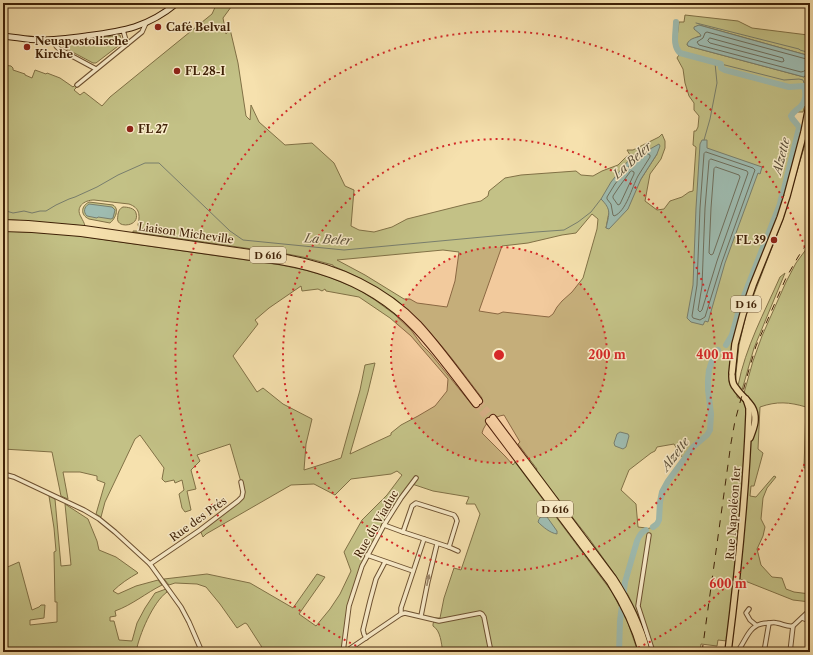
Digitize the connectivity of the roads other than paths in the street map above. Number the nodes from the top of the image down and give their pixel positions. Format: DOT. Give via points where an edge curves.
graph roads {
  1 [pos="177,3"];
  2 [pos="146,23"];
  3 [pos="123,30"];
  4 [pos="3,36"];
  5 [pos="54,40"];
  6 [pos="127,44"];
  7 [pos="96,69"];
  8 [pos="77,85"];
  9 [pos="810,101"];
  10 [pos="3,223"];
  11 [pos="3,228"];
  12 [pos="3,474"];
  13 [pos="416,478"];
  14 [pos="241,482"];
  15 [pos="384,525"];
  16 [pos="403,532"];
  17 [pos="649,535"];
  18 [pos="424,540"];
  19 [pos="437,544"];
  20 [pos="448,547"];
  21 [pos="458,551"];
  22 [pos="367,555"];
  23 [pos="385,562"];
  24 [pos="150,564"];
  25 [pos="413,572"];
  26 [pos="623,598"];
  27 [pos="749,608"];
  28 [pos="810,610"];
  29 [pos="401,614"];
  30 [pos="421,616"];
  31 [pos="802,618"];
  32 [pos="810,621"];
  33 [pos="769,623"];
  34 [pos="756,625"];
  35 [pos="793,626"];
  36 [pos="366,638"];
  37 [pos="201,651"];
  38 [pos="344,652"];
  39 [pos="491,652"];
  40 [pos="642,652"];
  41 [pos="647,652"];
  42 [pos="653,652"];
  43 [pos="728,652"];
  44 [pos="737,652"];
  45 [pos="764,652"];
  46 [pos="790,652"];
  1 -- 2 [label="main road"];
  2 -- 3 [label="main road"];
  2 -- 6 [label="street" via="142,32"];
  3 -- 5 [label="main road"];
  3 -- 6 [label="street"];
  4 -- 5 [label="main road"];
  5 -- 7 [label="street" via="59,49"];
  6 -- 7 [label="street"];
  7 -- 8 [label="street"];
  9 -- 43 [label="main road, Rue Napoléon 1er / D 16" via="786,196 742,314 735,344 733,383 753,407 755,419 748,446 737,582"];
  10 -- 11 [label="highway, Liaison Micheville / D 616" via="84,229 286,258 331,269 362,282 418,324 478,402 414,327 396,311 357,285 330,273 280,261 81,233"];
  12 -- 24 [label="street" via="84,510 115,532"];
  13 -- 15 [label="street, Rue du Viaduc"];
  14 -- 24 [label="street, Rue des Prés" via="242,497 238,501"];
  15 -- 16 [label="street"];
  15 -- 22 [label="street, Rue du Viaduc"];
  16 -- 18 [label="street"];
  16 -- 20 [label="street" via="412,506 416,503 454,515 457,521"];
  17 -- 42 [label="street" via="638,606"];
  18 -- 19 [label="street"];
  18 -- 25 [label="street"];
  19 -- 20 [label="street"];
  30 -- 19 [label="street, one-way"];
  20 -- 21 [label="street"];
  22 -- 23 [label="street"];
  22 -- 38 [label="street, Rue du Viaduc" via="349,606"];
  23 -- 25 [label="street"];
  23 -- 36 [label="street" via="376,579 363,630"];
  24 -- 37 [label="street" via="181,607"];
  25 -- 29 [label="street"];
  26 -- 26 [label="highway, D 616" via="621,591 584,539 491,420"];
  26 -- 40 [label="highway, D 616"];
  26 -- 41 [label="highway, D 616" via="636,619"];
  27 -- 34 [label="street" via="746,613"];
  28 -- 31 [label="street"];
  29 -- 30 [label="street"];
  29 -- 36 [label="street"];
  30 -- 39 [label="street" via="439,621 482,614"];
  31 -- 32 [label="street"];
  31 -- 35 [label="street"];
  33 -- 34 [label="street"];
  33 -- 35 [label="street"];
  33 -- 45 [label="street"];
  34 -- 44 [label="street"];
  35 -- 46 [label="street"];
  36 -- 38 [label="street"];
}
